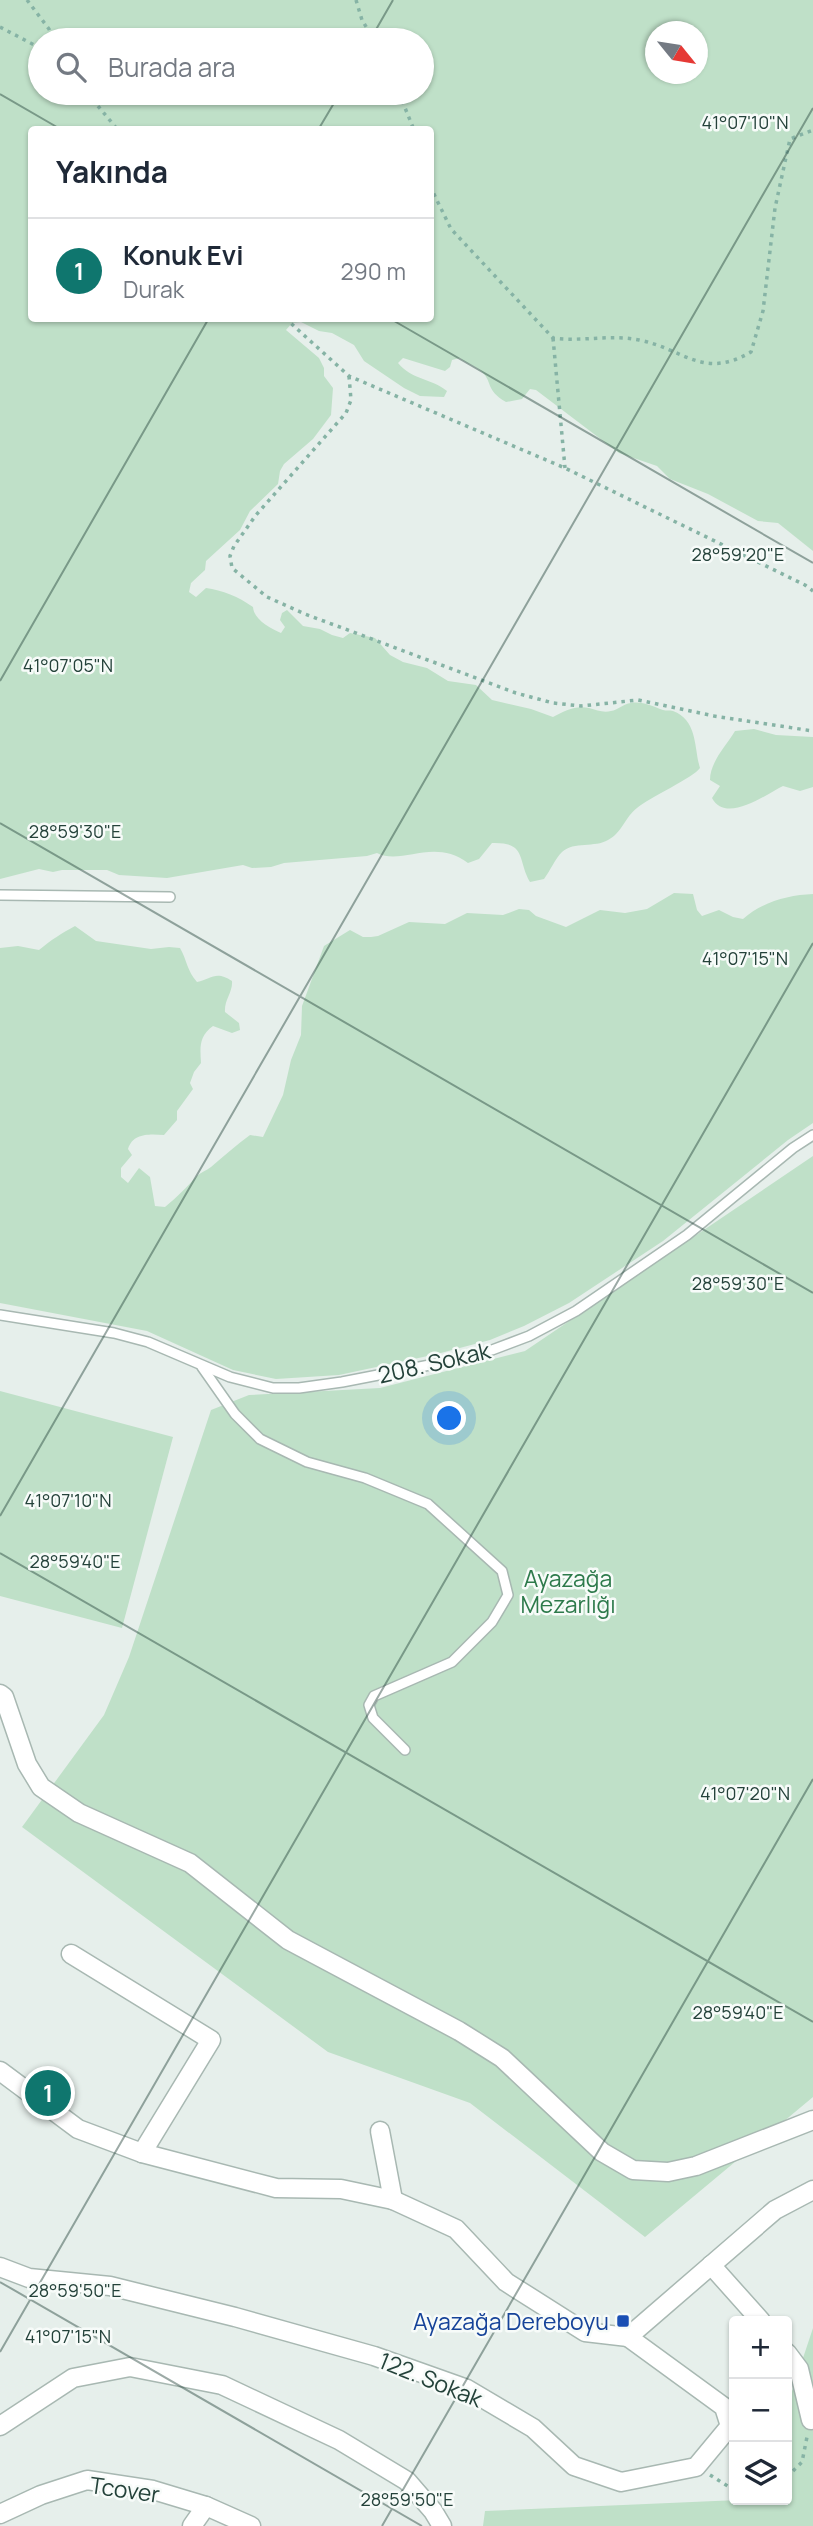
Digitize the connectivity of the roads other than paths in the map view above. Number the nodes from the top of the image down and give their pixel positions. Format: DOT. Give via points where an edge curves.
graph roads {
  1 [pos="0,895"];
  2 [pos="170,897"];
  3 [pos="813,1135"];
  4 [pos="0,1315"];
  5 [pos="201,1366"];
  6 [pos="0,1694"];
  7 [pos="405,1750"];
  8 [pos="71,1954"];
  9 [pos="0,2071"];
  10 [pos="813,2120"];
  11 [pos="380,2131"];
  12 [pos="142,2152"];
  13 [pos="813,2190"];
  14 [pos="393,2200"];
  15 [pos="711,2265"];
  16 [pos="0,2267"];
  17 [pos="757,2316"];
  18 [pos="628,2337"];
  19 [pos="792,2360"];
  20 [pos="811,2420"];
  21 [pos="0,2427"];
  22 [pos="206,2506"];
  23 [pos="0,2514"];
  24 [pos="192,2526"];
  25 [pos="251,2526"];
  26 [pos="442,2526"];
  1 -- 2 [label="lane"];
  3 -- 5 [label="lane, 208. Sokak" via="676,1243 576,1311 492,1350 299,1388 274,1388"];
  4 -- 5 [label="lane, 208. Sokak" via="114,1333 168,1349"];
  5 -- 7 [label="lane" via="235,1414 260,1439 307,1462 365,1478 428,1504 502,1570 508,1595 492,1622 453,1662 374,1696 369,1705 373,1718"];
  6 -- 10 [label="street" via="27,1764 41,1787 79,1813 190,1863 288,1940 502,2058 603,2152 633,2170 668,2172 696,2166"];
  8 -- 12 [label="street" via="211,2040"];
  9 -- 12 [label="street" via="78,2129"];
  11 -- 14 [label="street"];
  12 -- 14 [label="street" via="276,2188 341,2189"];
  13 -- 15 [label="street" via="775,2210"];
  14 -- 18 [label="street" via="456,2229 506,2282 585,2333"];
  15 -- 17 [label="street"];
  15 -- 18 [label="street"];
  16 -- 18 [label="street, 122. Sokak" via="29,2278 110,2286 374,2356 467,2389 533,2428 574,2466 621,2482 696,2467 730,2426 724,2407"];
  19 -- 20 [label="street" via="799,2369"];
  21 -- 26 [label="street" via="74,2378 130,2367 222,2385 340,2440 407,2481"];
  22 -- 23 [label="street, Tcover" via="153,2490 87,2480"];
  22 -- 24 [label="street"];
  22 -- 25 [label="street, Tcover"];
}
